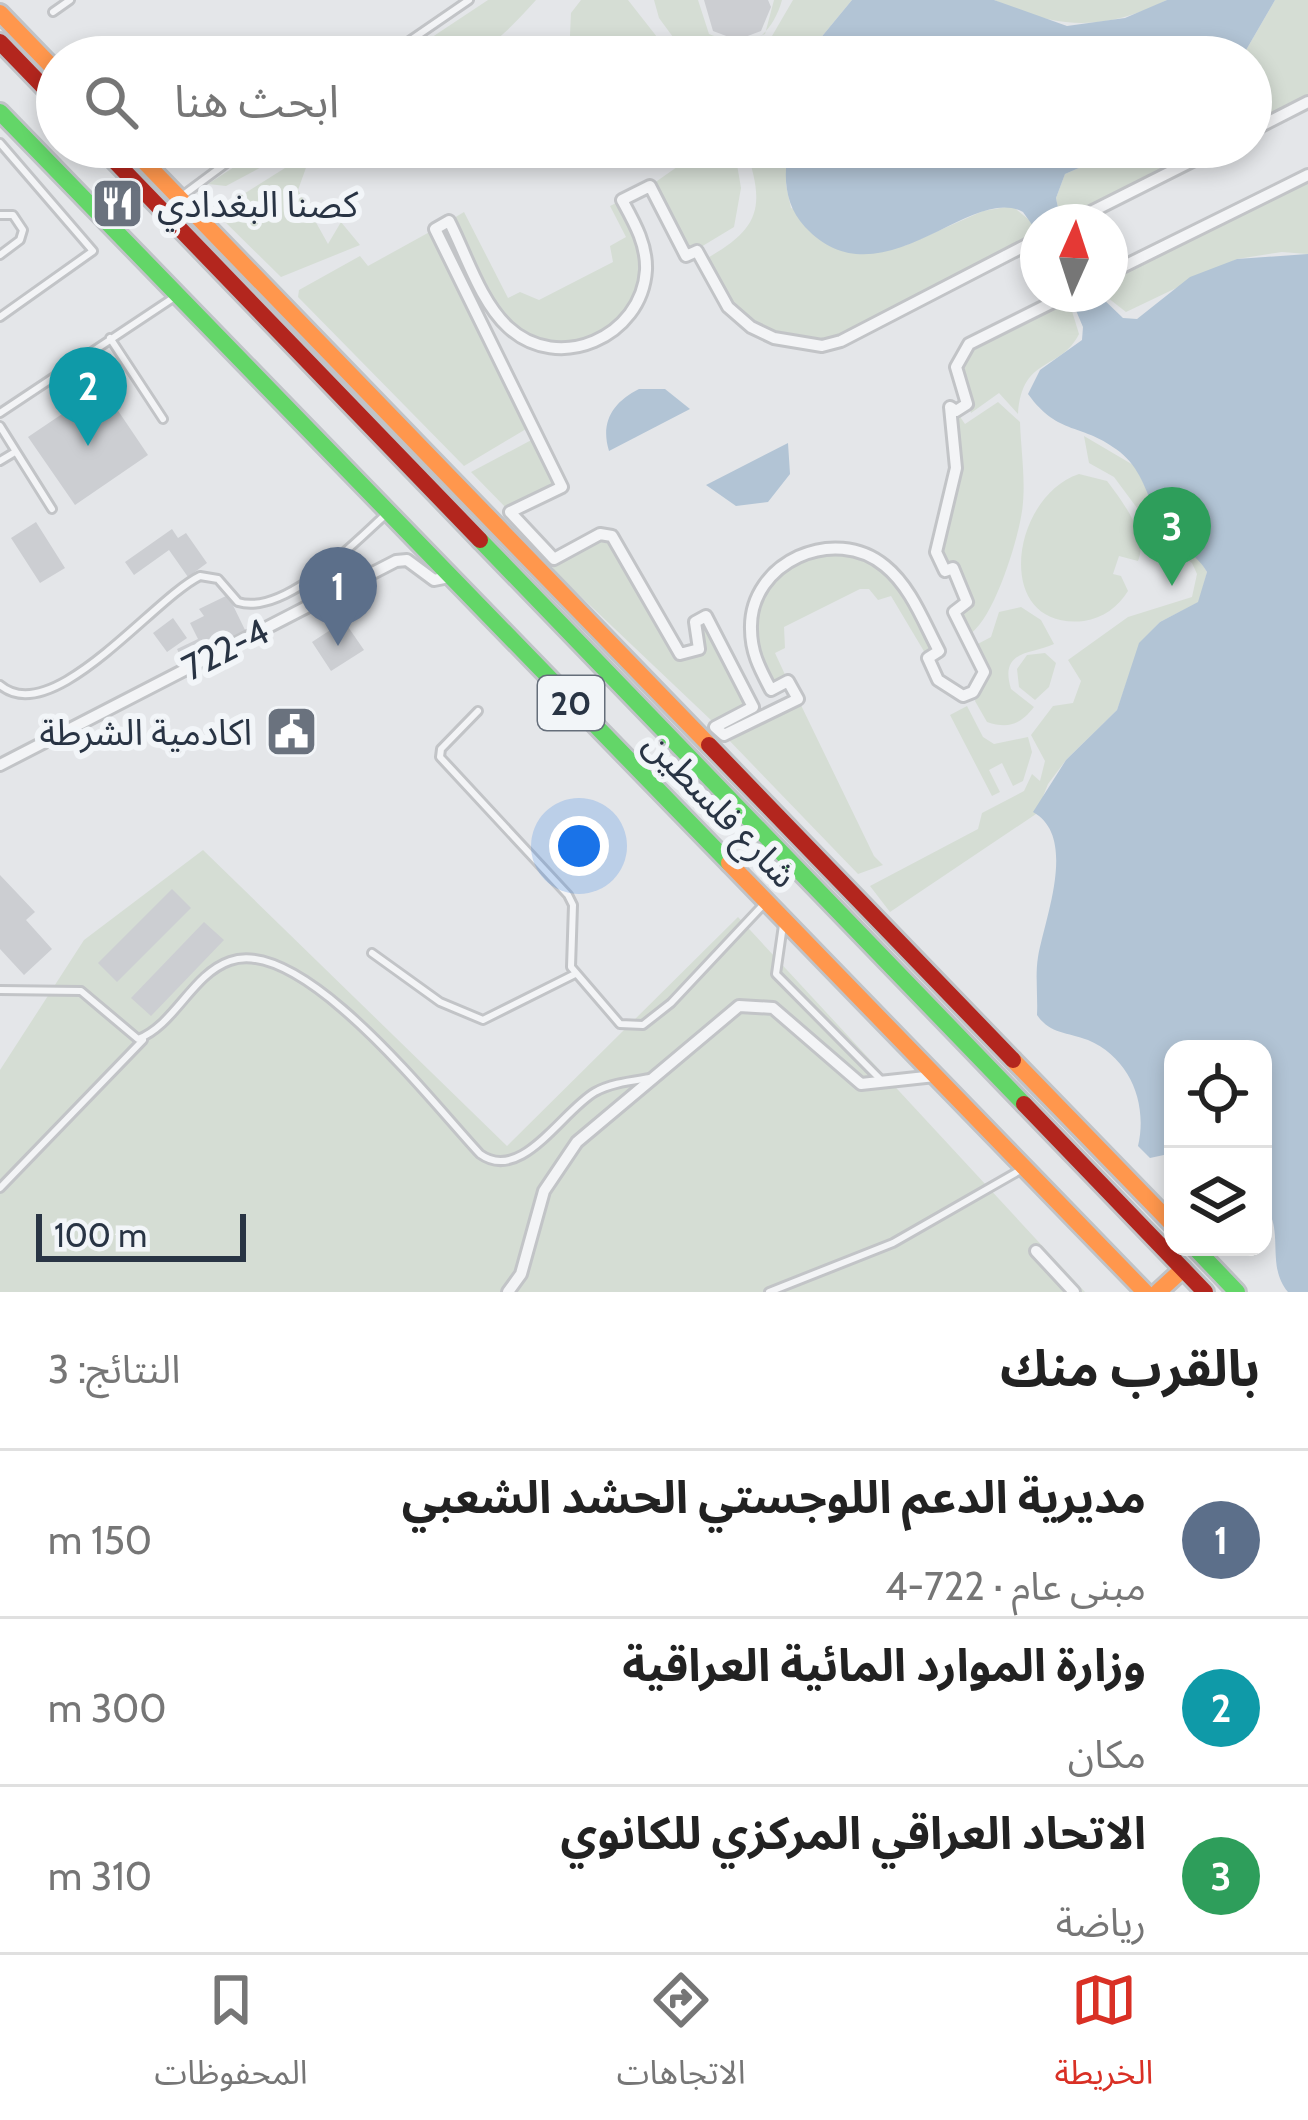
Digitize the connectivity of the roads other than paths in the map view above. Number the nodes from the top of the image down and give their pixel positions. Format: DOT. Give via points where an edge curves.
graph roads {
  1 [pos="70,0"];
  2 [pos="469,0"];
  3 [pos="53,12"];
  4 [pos="0,13"];
  5 [pos="417,36"];
  6 [pos="0,41"];
  7 [pos="36,50"];
  8 [pos="36,79"];
  9 [pos="1308,102"];
  10 [pos="0,112"];
  11 [pos="1272,120"];
  12 [pos="0,143"];
  13 [pos="36,149"];
  14 [pos="55,168"];
  15 [pos="121,168"];
  16 [pos="150,168"];
  17 [pos="220,168"];
  18 [pos="1178,168"];
  19 [pos="1308,175"];
  20 [pos="179,199"];
  21 [pos="1107,204"];
  22 [pos="0,214"];
  23 [pos="1020,248"];
  24 [pos="0,255"];
  25 [pos="1128,264"];
  26 [pos="178,294"];
  27 [pos="1033,312"];
  28 [pos="0,317"];
  29 [pos="110,338"];
  30 [pos="0,413"];
  31 [pos="164,418"];
  32 [pos="0,426"];
  33 [pos="15,452"];
  34 [pos="0,461"];
  35 [pos="52,509"];
  36 [pos="387,514"];
  37 [pos="461,521"];
  38 [pos="503,533"];
  39 [pos="527,558"];
  40 [pos="449,578"];
  41 [pos="536,600"];
  42 [pos="0,685"];
  43 [pos="478,711"];
  44 [pos="0,765"];
  45 [pos="766,903"];
  46 [pos="784,922"];
  47 [pos="372,953"];
  48 [pos="575,974"];
  49 [pos="0,990"];
  50 [pos="145,1037"];
  51 [pos="659,1076"];
  52 [pos="935,1076"];
  53 [pos="884,1083"];
  54 [pos="1025,1168"];
  55 [pos="0,1171"];
  56 [pos="9,1180"];
  57 [pos="0,1188"];
  58 [pos="1164,1217"];
  59 [pos="1036,1250"];
  60 [pos="1203,1256"];
  61 [pos="1184,1269"];
  62 [pos="508,1292"];
  63 [pos="769,1292"];
  64 [pos="1074,1292"];
  65 [pos="1145,1292"];
  66 [pos="1159,1292"];
  67 [pos="1205,1292"];
  68 [pos="1237,1292"];
  1 -- 3 [label="lane"];
  2 -- 5 [label="lane"];
  4 -- 7 [label="main road"];
  6 -- 8 [label="main road"];
  9 -- 11 [label="street"];
  10 -- 13 [label="main road, شارع فلسطين / 20"];
  12 -- 28 [label="lane" via="94,251"];
  14 -- 26 [label="main road, شارع فلسطين / 20"];
  15 -- 37 [label="main road, شارع فلسطين / 20"];
  16 -- 20 [label="main road"];
  17 -- 20 [label="lane"];
  18 -- 21 [label="street"];
  19 -- 25 [label="street"];
  20 -- 38 [label="main road"];
  22 -- 24 [label="lane" via="13,215 23,230"];
  23 -- 27 [label="street" via="841,341 799,344 751,327 728,307 697,251 686,256 650,186 622,200 644,249 638,303 607,336 562,348 510,329 449,221 435,229 562,488 509,512 554,559 600,534 612,536 680,654 699,649 695,622 706,616 753,707 715,727 724,735 798,699 788,681 771,690 754,658 752,619 773,574 811,551 858,551 888,568 939,652 928,658 938,680 963,696 974,692 984,672 955,612 966,593 936,552 956,468 950,407 967,404 956,367 969,344"];
  26 -- 29 [label="lane"];
  26 -- 36 [label="main road, شارع فلسطين / 20"];
  29 -- 30 [label="lane"];
  29 -- 31 [label="lane"];
  32 -- 33 [label="lane"];
  33 -- 34 [label="lane"];
  33 -- 35 [label="lane"];
  36 -- 40 [label="main road, شارع فلسطين / 20"];
  36 -- 42 [label="lane" via="339,559 269,602 238,602 218,579 200,576 99,659 41,694 22,696"];
  37 -- 38 [label="main road"];
  37 -- 41 [label="main road, شارع فلسطين / 20"];
  38 -- 39 [label="main road"];
  39 -- 41 [label="main road"];
  39 -- 58 [label="main road"];
  40 -- 44 [label="street, 722-4" via="434,580 396,561"];
  40 -- 45 [label="main road, شارع فلسطين / 20"];
  41 -- 61 [label="main road, شارع فلسطين / 20"];
  43 -- 48 [label="lane" via="440,757 572,900"];
  45 -- 46 [label="main road, شارع فلسطين / 20"];
  45 -- 48 [label="lane" via="643,1025 620,1024"];
  46 -- 52 [label="main road, شارع فلسطين / 20"];
  46 -- 53 [label="lane" via="776,974"];
  47 -- 48 [label="lane" via="440,1002 483,1020"];
  49 -- 50 [label="lane" via="81,991 129,1036"];
  50 -- 51 [label="lane" via="224,963 281,965 339,1004 496,1163 515,1160 593,1093"];
  50 -- 56 [label="lane"];
  51 -- 53 [label="street" via="739,1006 762,1003 850,1080"];
  51 -- 62 [label="street" via="604,1115 560,1164"];
  52 -- 53 [label="street"];
  52 -- 54 [label="main road, شارع فلسطين / 20"];
  54 -- 63 [label="lane" via="893,1243"];
  54 -- 65 [label="main road, شارع فلسطين / 20"];
  55 -- 56 [label="lane"];
  56 -- 57 [label="lane"];
  59 -- 64 [label="street"];
  60 -- 68 [label="main road"];
  61 -- 66 [label="main road"];
  61 -- 67 [label="main road, شارع فلسطين / 20"];
}
